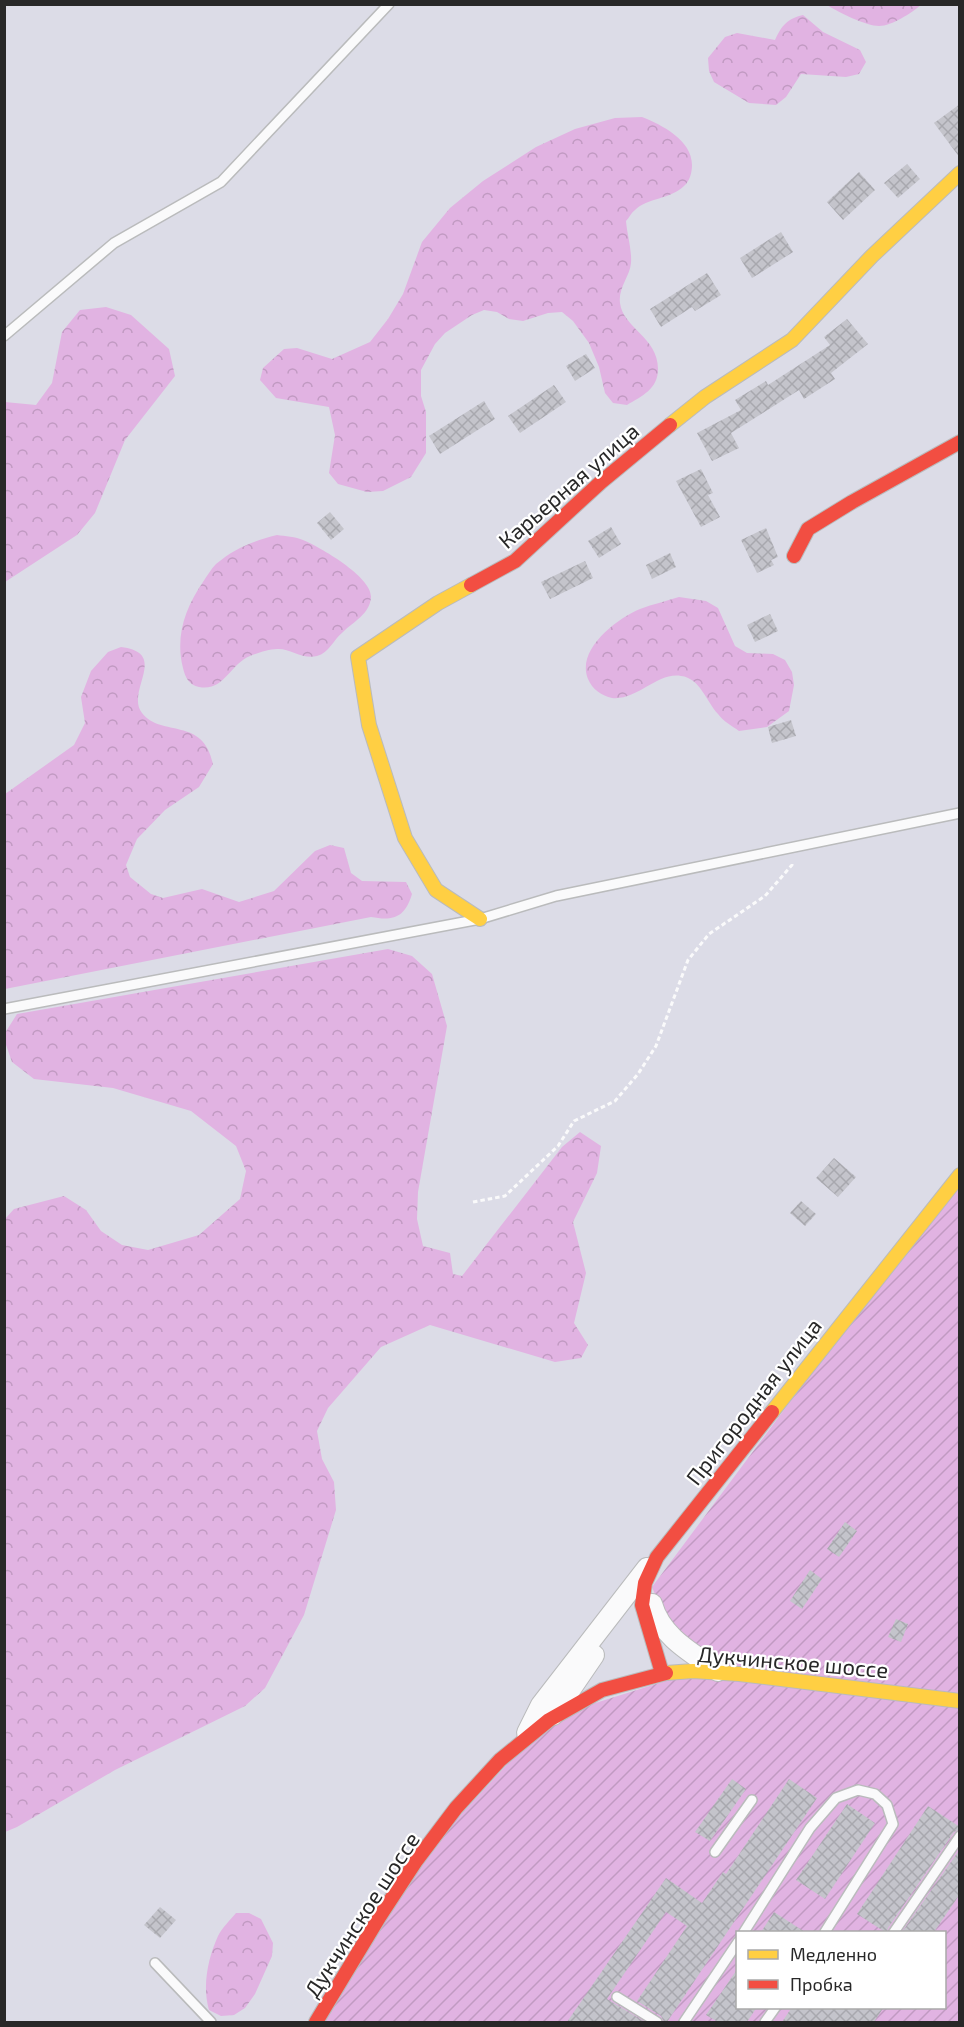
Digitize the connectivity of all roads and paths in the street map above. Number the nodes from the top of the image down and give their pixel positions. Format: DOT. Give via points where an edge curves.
graph roads {
  1 [pos="389,4"];
  2 [pos="960,173"];
  3 [pos="4,336"];
  4 [pos="960,442"];
  5 [pos="794,556"];
  6 [pos="960,813"];
  7 [pos="790,848"];
  8 [pos="480,919"];
  9 [pos="4,1009"];
  10 [pos="960,1175"];
  11 [pos="473,1202"];
  12 [pos="657,1557"];
  13 [pos="718,1671"];
  14 [pos="662,1673"];
  15 [pos="960,1701"];
  16 [pos="551,1717"];
  17 [pos="525,1736"];
  18 [pos="752,1800"];
  19 [pos="960,1836"];
  20 [pos="715,1852"];
  21 [pos="745,1931"];
  22 [pos="826,1931"];
  23 [pos="895,1931"];
  24 [pos="736,1945"];
  25 [pos="155,1963"];
  26 [pos="617,1997"];
  27 [pos="774,2009"];
  28 [pos="211,2022"];
  29 [pos="316,2022"];
  30 [pos="657,2022"];
  31 [pos="686,2022"];
  32 [pos="765,2022"];
  1 -- 3 [label="lane" via="221,182 114,243"];
  2 -- 8 [label="street, Карьерная улица" via="872,256 792,340 705,397 601,482 515,561 438,603 358,657 369,725 405,838 436,890"];
  4 -- 5 [label="street" via="808,529"];
  6 -- 7 [label="lane"];
  7 -- 8 [label="lane" via="556,896"];
  7 -- 11 [label="path" via="792,865 765,896 709,934 688,960 656,1046 615,1101 574,1121 558,1146 505,1196"];
  8 -- 9 [label="lane"];
  10 -- 12 [label="street, Пригородная улица"];
  12 -- 13 [label="street" via="651,1596 656,1617 674,1640"];
  12 -- 14 [label="street, Пригородная улица" via="645,1582 642,1605"];
  12 -- 16 [label="street"];
  12 -- 17 [label="street" via="548,1696"];
  13 -- 14 [label="street, Дукчинское шоссе"];
  13 -- 15 [label="street, Дукчинское шоссе"];
  14 -- 16 [label="street, Дукчинское шоссе" via="599,1692"];
  16 -- 17 [label="street, Дукчинское шоссе"];
  17 -- 29 [label="street, Дукчинское шоссе" via="472,1790 405,1877"];
  18 -- 20 [label="lane"];
  19 -- 23 [label="lane"];
  21 -- 22 [label="lane" via="810,1828 836,1798 858,1790 875,1794 887,1805 893,1824"];
  24 -- 31 [label="lane"];
  25 -- 28 [label="lane"];
  26 -- 30 [label="lane"];
  27 -- 32 [label="lane"];
}
